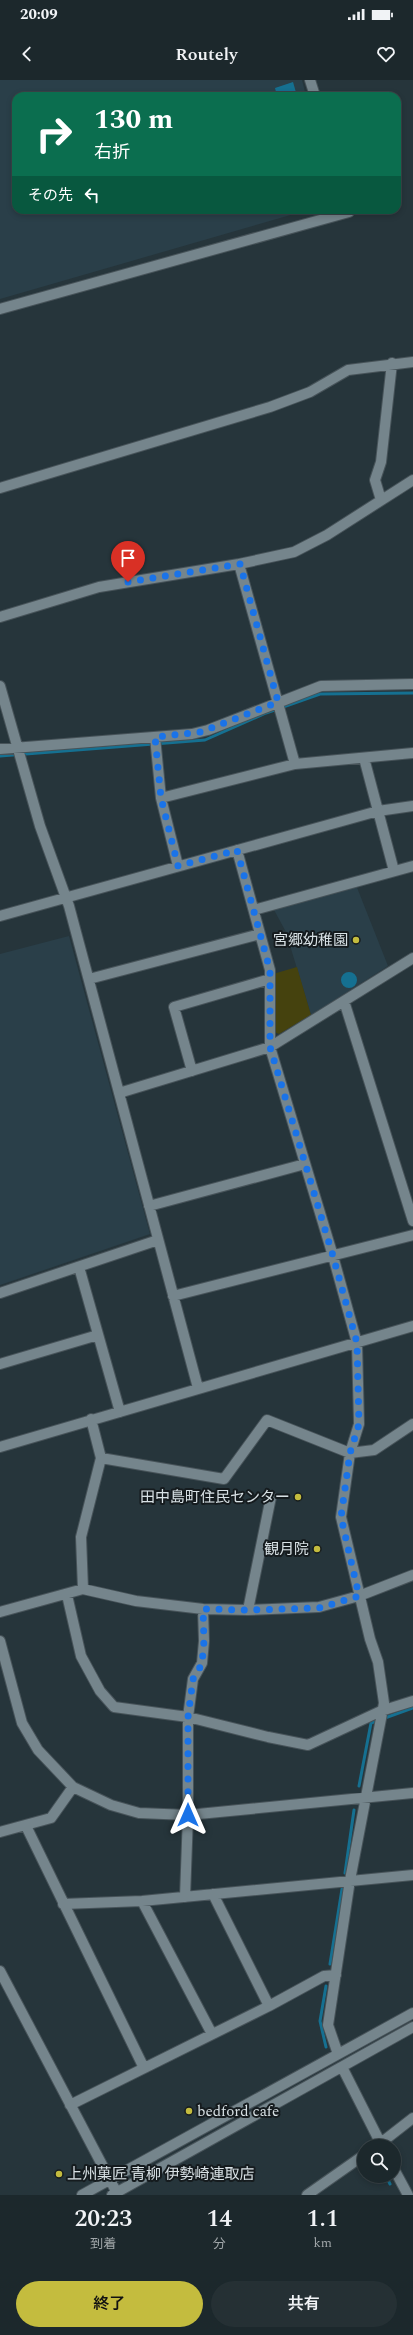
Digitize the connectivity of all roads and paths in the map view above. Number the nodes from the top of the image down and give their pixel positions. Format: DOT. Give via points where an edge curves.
graph roads {
  1 [pos="310,80"];
  2 [pos="314,92"];
  3 [pos="337,214"];
  4 [pos="0,309"];
  5 [pos="413,362"];
  6 [pos="392,363"];
  7 [pos="413,480"];
  8 [pos="0,488"];
  9 [pos="381,500"];
  10 [pos="240,564"];
  11 [pos="0,617"];
  12 [pos="413,684"];
  13 [pos="0,686"];
  14 [pos="278,702"];
  15 [pos="155,737"];
  16 [pos="17,748"];
  17 [pos="0,749"];
  18 [pos="413,753"];
  19 [pos="364,758"];
  20 [pos="295,764"];
  21 [pos="161,798"];
  22 [pos="413,806"];
  23 [pos="378,811"];
  24 [pos="237,850"];
  25 [pos="178,866"];
  26 [pos="413,866"];
  27 [pos="394,871"];
  28 [pos="66,898"];
  29 [pos="254,910"];
  30 [pos="0,916"];
  31 [pos="260,934"];
  32 [pos="413,958"];
  33 [pos="89,979"];
  34 [pos="270,979"];
  35 [pos="344,1000"];
  36 [pos="270,1047"];
  37 [pos="192,1071"];
  38 [pos="119,1093"];
  39 [pos="305,1164"];
  40 [pos="149,1206"];
  41 [pos="413,1221"];
  42 [pos="413,1235"];
  43 [pos="158,1240"];
  44 [pos="333,1256"];
  45 [pos="79,1267"];
  46 [pos="0,1293"];
  47 [pos="173,1296"];
  48 [pos="413,1326"];
  49 [pos="98,1335"];
  50 [pos="357,1343"];
  51 [pos="0,1364"];
  52 [pos="198,1388"];
  53 [pos="120,1412"];
  54 [pos="91,1419"];
  55 [pos="413,1424"];
  56 [pos="0,1447"];
  57 [pos="350,1453"];
  58 [pos="102,1458"];
  59 [pos="271,1497"];
  60 [pos="413,1575"];
  61 [pos="83,1589"];
  62 [pos="67,1595"];
  63 [pos="359,1596"];
  64 [pos="203,1609"];
  65 [pos="248,1610"];
  66 [pos="0,1612"];
  67 [pos="0,1641"];
  68 [pos="4,1673"];
  69 [pos="413,1701"];
  70 [pos="382,1712"];
  71 [pos="188,1717"];
  72 [pos="73,1787"];
  73 [pos="413,1793"];
  74 [pos="366,1797"];
  75 [pos="188,1815"];
  76 [pos="26,1826"];
  77 [pos="0,1830"];
  78 [pos="413,1875"];
  79 [pos="350,1880"];
  80 [pos="214,1894"];
  81 [pos="185,1896"];
  82 [pos="142,1901"];
  83 [pos="63,1904"];
  84 [pos="0,1971"];
  85 [pos="336,1975"];
  86 [pos="269,2006"];
  87 [pos="413,2013"];
  88 [pos="413,2027"];
  89 [pos="212,2034"];
  90 [pos="338,2054"];
  91 [pos="342,2067"];
  92 [pos="144,2068"];
  93 [pos="70,2106"];
  94 [pos="413,2118"];
  95 [pos="377,2139"];
  96 [pos="387,2139"];
  97 [pos="357,2160"];
  98 [pos="109,2179"];
  99 [pos="401,2182"];
  100 [pos="115,2194"];
  101 [pos="82,2195"];
  102 [pos="307,2195"];
  103 [pos="408,2195"];
  1 -- 2 [label="street"];
  3 -- 4 [label="street"];
  5 -- 6 [label="street"];
  6 -- 8 [label="street" via="348,370 310,392 270,407"];
  6 -- 9 [label="street" via="381,462 375,480"];
  7 -- 9 [label="street"];
  9 -- 10 [label="street" via="327,535 294,552"];
  10 -- 11 [label="street" via="100,588"];
  10 -- 14 [label="street"];
  12 -- 14 [label="street" via="321,686"];
  13 -- 16 [label="street"];
  14 -- 15 [label="street" via="201,732"];
  14 -- 20 [label="street"];
  15 -- 16 [label="street"];
  15 -- 21 [label="street"];
  16 -- 17 [label="street"];
  16 -- 28 [label="street" via="40,826"];
  18 -- 19 [label="street"];
  19 -- 20 [label="street"];
  19 -- 23 [label="street"];
  20 -- 21 [label="street"];
  21 -- 25 [label="street"];
  22 -- 23 [label="street"];
  23 -- 24 [label="street"];
  23 -- 27 [label="street"];
  24 -- 25 [label="street"];
  24 -- 29 [label="street"];
  25 -- 28 [label="street"];
  26 -- 27 [label="street"];
  27 -- 29 [label="street"];
  28 -- 30 [label="street"];
  28 -- 33 [label="street"];
  29 -- 31 [label="street"];
  31 -- 33 [label="street"];
  31 -- 34 [label="street"];
  32 -- 35 [label="street"];
  33 -- 38 [label="street"];
  34 -- 36 [label="street"];
  34 -- 37 [label="street" via="174,1007"];
  35 -- 36 [label="street"];
  35 -- 41 [label="street"];
  36 -- 37 [label="street"];
  36 -- 39 [label="street"];
  37 -- 38 [label="street"];
  38 -- 40 [label="street"];
  39 -- 40 [label="street"];
  39 -- 44 [label="street"];
  40 -- 43 [label="street"];
  42 -- 44 [label="street"];
  43 -- 45 [label="street"];
  43 -- 47 [label="street"];
  44 -- 47 [label="street"];
  44 -- 50 [label="street"];
  45 -- 46 [label="street"];
  45 -- 49 [label="street"];
  47 -- 52 [label="street"];
  48 -- 50 [label="street"];
  49 -- 51 [label="street"];
  49 -- 53 [label="street"];
  50 -- 52 [label="street"];
  50 -- 57 [label="street" via="359,1424"];
  52 -- 53 [label="street"];
  53 -- 54 [label="street"];
  54 -- 56 [label="street"];
  54 -- 58 [label="street"];
  55 -- 57 [label="street" via="374,1450"];
  57 -- 58 [label="street" via="267,1420 224,1479"];
  57 -- 63 [label="street" via="341,1517"];
  58 -- 61 [label="street" via="82,1538"];
  59 -- 65 [label="street"];
  60 -- 63 [label="street"];
  61 -- 62 [label="street"];
  61 -- 64 [label="street" via="136,1601"];
  62 -- 66 [label="street"];
  62 -- 71 [label="street" via="81,1656 100,1691 114,1708"];
  63 -- 65 [label="street" via="319,1608"];
  63 -- 70 [label="street" via="378,1662 384,1703"];
  64 -- 65 [label="street"];
  64 -- 71 [label="street" via="202,1664 193,1679"];
  67 -- 68 [label="street"];
  68 -- 72 [label="street" via="22,1723 38,1750"];
  69 -- 70 [label="street"];
  70 -- 71 [label="street" via="308,1745"];
  70 -- 74 [label="street"];
  71 -- 75 [label="street"];
  72 -- 75 [label="street" via="111,1805 140,1813"];
  72 -- 76 [label="street" via="51,1818"];
  73 -- 74 [label="street"];
  74 -- 75 [label="street"];
  74 -- 79 [label="street"];
  75 -- 81 [label="street"];
  76 -- 77 [label="street"];
  76 -- 83 [label="street"];
  78 -- 79 [label="street"];
  79 -- 80 [label="street"];
  79 -- 85 [label="street"];
  80 -- 81 [label="street"];
  80 -- 86 [label="street"];
  81 -- 82 [label="street"];
  82 -- 83 [label="street"];
  82 -- 89 [label="street"];
  83 -- 92 [label="street"];
  84 -- 93 [label="street"];
  85 -- 86 [label="street" via="324,1976"];
  85 -- 90 [label="street" via="328,2025"];
  86 -- 89 [label="street"];
  87 -- 90 [label="street"];
  88 -- 91 [label="street"];
  89 -- 92 [label="street"];
  90 -- 98 [label="street"];
  91 -- 95 [label="street"];
  91 -- 100 [label="street"];
  92 -- 93 [label="street"];
  93 -- 98 [label="street"];
  94 -- 96 [label="street"];
  97 -- 102 [label="street"];
  98 -- 100 [label="street"];
  98 -- 101 [label="street"];
  99 -- 103 [label="street"];
}
